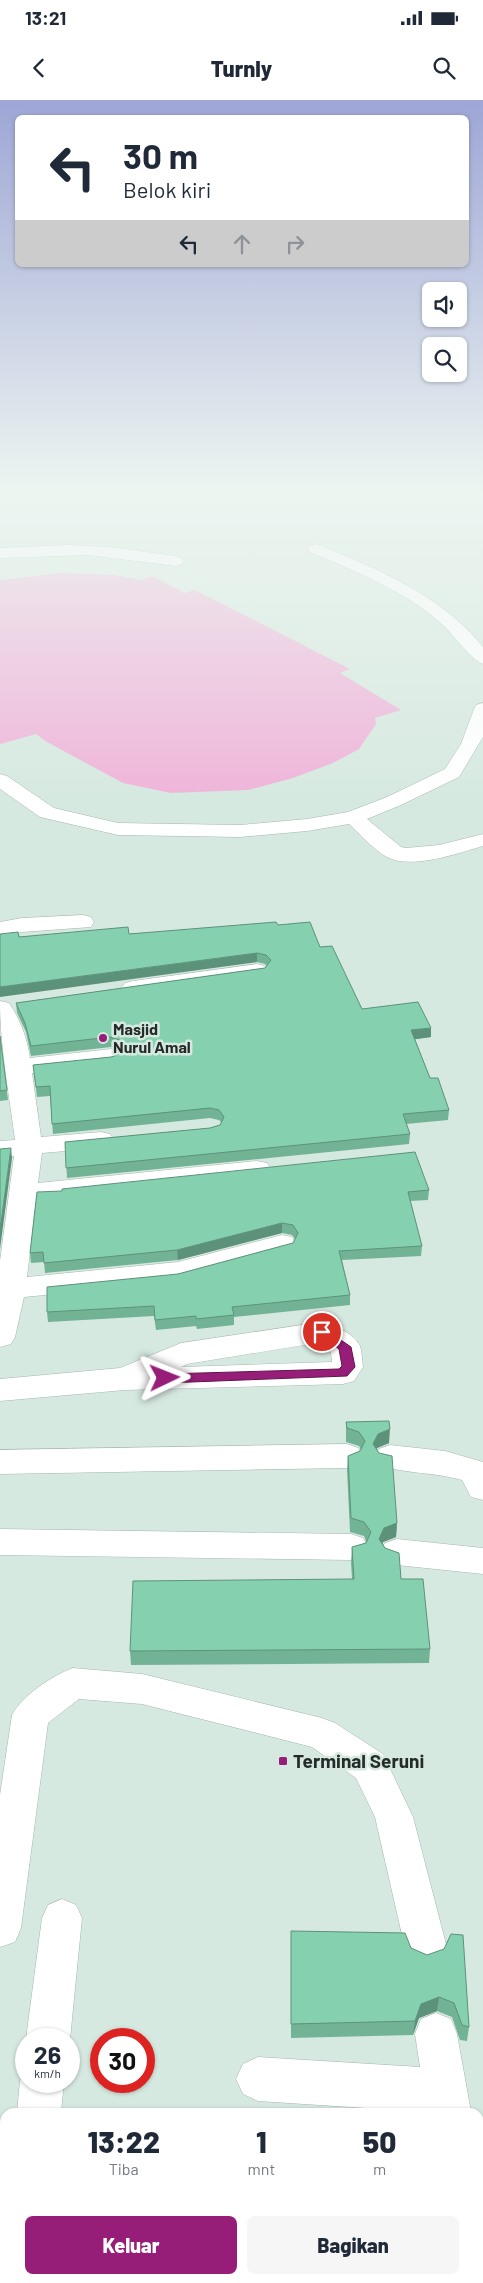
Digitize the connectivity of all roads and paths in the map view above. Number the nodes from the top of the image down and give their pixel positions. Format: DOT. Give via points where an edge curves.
graph roads {
  1 [pos="413,595"];
  2 [pos="483,659"];
  3 [pos="483,709"];
  4 [pos="0,780"];
  5 [pos="353,817"];
  6 [pos="483,840"];
  7 [pos="83,922"];
  8 [pos="0,929"];
  9 [pos="256,971"];
  10 [pos="114,990"];
  11 [pos="6,1006"];
  12 [pos="111,1057"];
  13 [pos="12,1059"];
  14 [pos="124,1137"];
  15 [pos="28,1148"];
  16 [pos="0,1149"];
  17 [pos="279,1166"];
  18 [pos="22,1193"];
  19 [pos="282,1244"];
  20 [pos="11,1288"];
  21 [pos="0,1337"];
  22 [pos="125,1379"];
  23 [pos="0,1390"];
  24 [pos="347,1456"];
  25 [pos="390,1457"];
  26 [pos="0,1462"];
  27 [pos="483,1488"];
  28 [pos="0,1542"];
  29 [pos="351,1547"];
  30 [pos="397,1552"];
  31 [pos="483,1561"];
  32 [pos="62,1918"];
  33 [pos="0,1928"];
  34 [pos="426,1948"];
  35 [pos="49,2028"];
  36 [pos="436,2034"];
  37 [pos="258,2079"];
  38 [pos="41,2093"];
  39 [pos="447,2101"];
  40 [pos="39,2108"];
  1 -- 2 [label="street" via="465,635"];
  3 -- 5 [label="street" via="472,744 452,773"];
  4 -- 5 [label="street" via="47,813 118,829 240,831"];
  5 -- 6 [label="street" via="395,853 425,854"];
  7 -- 8 [label="street"];
  9 -- 10 [label="street"];
  11 -- 13 [label="street" via="12,1033"];
  12 -- 13 [label="street"];
  13 -- 15 [label="street"];
  14 -- 15 [label="street"];
  15 -- 16 [label="street"];
  15 -- 18 [label="street"];
  17 -- 18 [label="street"];
  18 -- 20 [label="street"];
  19 -- 20 [label="street" via="178,1272"];
  20 -- 21 [label="street"];
  22 -- 22 [label="street" via="181,1354 322,1332 345,1347 348,1367 343,1373"];
  22 -- 23 [label="street"];
  24 -- 26 [label="street"];
  25 -- 27 [label="street" via="445,1462 472,1471"];
  28 -- 29 [label="street"];
  30 -- 31 [label="street"];
  32 -- 35 [label="street"];
  33 -- 34 [label="street" via="31,1715 73,1683 142,1688 322,1734 370,1766 394,1817"];
  36 -- 39 [label="street"];
  37 -- 39 [label="street"];
  38 -- 40 [label="street"];
}
